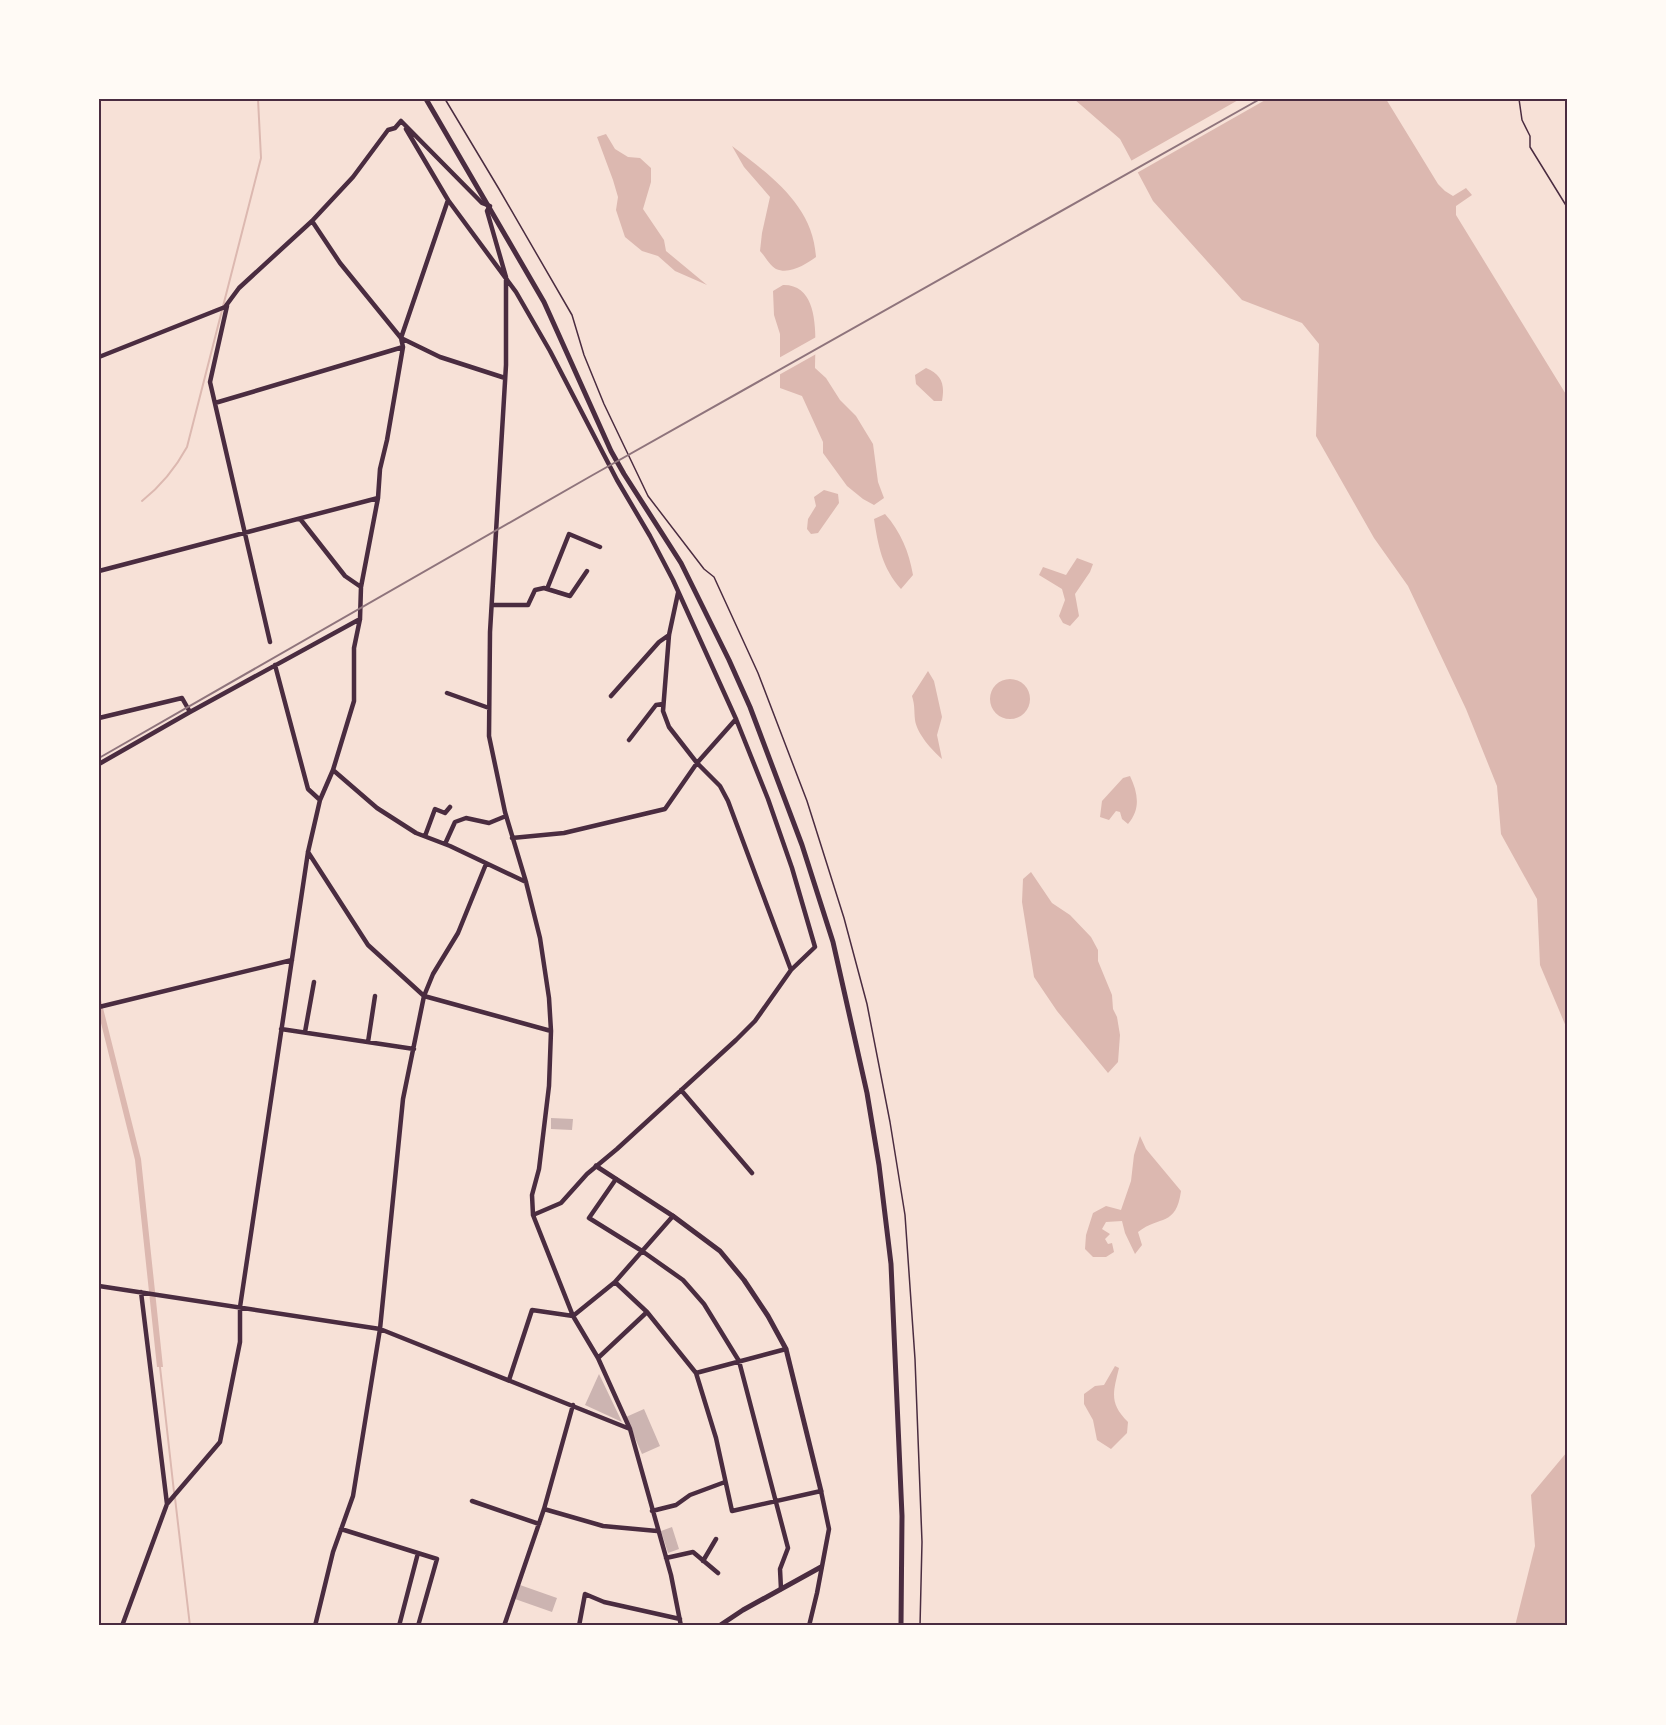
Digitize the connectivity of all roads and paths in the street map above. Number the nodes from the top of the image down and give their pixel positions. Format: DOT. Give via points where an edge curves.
graph roads {
  1 [pos="426,99"];
  2 [pos="1520,99"];
  3 [pos="401,121"];
  4 [pos="448,200"];
  5 [pos="490,206"];
  6 [pos="1567,207"];
  7 [pos="312,221"];
  8 [pos="506,277"];
  9 [pos="224,306"];
  10 [pos="401,338"];
  11 [pos="403,347"];
  12 [pos="99,357"];
  13 [pos="505,378"];
  14 [pos="215,404"];
  15 [pos="378,498"];
  16 [pos="301,520"];
  17 [pos="246,534"];
  18 [pos="600,547"];
  19 [pos="99,571"];
  20 [pos="587,571"];
  21 [pos="361,587"];
  22 [pos="547,589"];
  23 [pos="678,592"];
  24 [pos="493,605"];
  25 [pos="360,619"];
  26 [pos="669,635"];
  27 [pos="270,642"];
  28 [pos="275,665"];
  29 [pos="447,693"];
  30 [pos="611,696"];
  31 [pos="663,704"];
  32 [pos="489,708"];
  33 [pos="190,712"];
  34 [pos="99,718"];
  35 [pos="736,719"];
  36 [pos="629,740"];
  37 [pos="697,763"];
  38 [pos="99,764"];
  39 [pos="333,770"];
  40 [pos="320,800"];
  41 [pos="450,807"];
  42 [pos="506,816"];
  43 [pos="425,836"];
  44 [pos="512,838"];
  45 [pos="445,844"];
  46 [pos="308,852"];
  47 [pos="486,864"];
  48 [pos="526,882"];
  49 [pos="292,960"];
  50 [pos="791,970"];
  51 [pos="314,982"];
  52 [pos="375,996"];
  53 [pos="424,996"];
  54 [pos="99,1007"];
  55 [pos="281,1029"];
  56 [pos="550,1031"];
  57 [pos="305,1032"];
  58 [pos="368,1042"];
  59 [pos="414,1048"];
  60 [pos="681,1090"];
  61 [pos="596,1166"];
  62 [pos="752,1173"];
  63 [pos="616,1179"];
  64 [pos="533,1215"];
  65 [pos="673,1216"];
  66 [pos="642,1251"];
  67 [pos="615,1282"];
  68 [pos="99,1286"];
  69 [pos="141,1292"];
  70 [pos="240,1307"];
  71 [pos="647,1312"];
  72 [pos="573,1316"];
  73 [pos="380,1329"];
  74 [pos="786,1349"];
  75 [pos="598,1358"];
  76 [pos="915,1359"];
  77 [pos="739,1361"];
  78 [pos="696,1373"];
  79 [pos="509,1380"];
  80 [pos="573,1405"];
  81 [pos="630,1429"];
  82 [pos="725,1482"];
  83 [pos="821,1491"];
  84 [pos="472,1501"];
  85 [pos="777,1502"];
  86 [pos="167,1504"];
  87 [pos="544,1509"];
  88 [pos="652,1511"];
  89 [pos="539,1524"];
  90 [pos="341,1528"];
  91 [pos="657,1531"];
  92 [pos="716,1539"];
  93 [pos="418,1553"];
  94 [pos="666,1557"];
  95 [pos="703,1561"];
  96 [pos="821,1567"];
  97 [pos="718,1573"];
  98 [pos="781,1590"];
  99 [pos="680,1619"];
  100 [pos="122,1626"];
  101 [pos="315,1626"];
  102 [pos="399,1626"];
  103 [pos="418,1626"];
  104 [pos="504,1626"];
  105 [pos="579,1626"];
  106 [pos="681,1626"];
  107 [pos="719,1626"];
  108 [pos="809,1626"];
  109 [pos="902,1626"];
  110 [pos="920,1626"];
  1 -- 5 [label="street"];
  2 -- 6 [label="path" via="1530,147"];
  3 -- 4 [label="street"];
  3 -- 5 [label="street" via="482,203"];
  3 -- 7 [label="street" via="388,130 353,177"];
  4 -- 8 [label="street"];
  4 -- 10 [label="street"];
  5 -- 8 [label="street" via="487,211"];
  5 -- 109 [label="street" via="544,302 611,450 681,563 729,660 802,845 833,942 867,1093 891,1264 901,1484"];
  7 -- 9 [label="street"];
  7 -- 10 [label="street" via="340,263"];
  8 -- 13 [label="street"];
  8 -- 23 [label="street" via="550,351"];
  9 -- 12 [label="street"];
  9 -- 14 [label="street" via="210,382"];
  10 -- 11 [label="street"];
  10 -- 13 [label="street" via="440,357"];
  11 -- 14 [label="street"];
  11 -- 15 [label="street"];
  13 -- 24 [label="street"];
  14 -- 17 [label="street"];
  15 -- 16 [label="street"];
  15 -- 21 [label="street"];
  16 -- 17 [label="street"];
  16 -- 21 [label="street" via="345,576"];
  17 -- 19 [label="street"];
  17 -- 27 [label="street"];
  18 -- 22 [label="street" via="569,534"];
  20 -- 22 [label="street" via="570,596"];
  21 -- 25 [label="street"];
  22 -- 24 [label="street" via="535,590 528,605"];
  23 -- 26 [label="street"];
  23 -- 35 [label="street"];
  24 -- 32 [label="street"];
  25 -- 28 [label="street"];
  25 -- 39 [label="street" via="354,648 354,702"];
  26 -- 30 [label="street"];
  26 -- 31 [label="street"];
  28 -- 33 [label="street"];
  28 -- 40 [label="street" via="308,789"];
  29 -- 32 [label="street"];
  31 -- 36 [label="street" via="656,705"];
  31 -- 37 [label="street" via="669,727"];
  32 -- 42 [label="street" via="489,736"];
  33 -- 34 [label="street" via="182,698"];
  33 -- 38 [label="street"];
  35 -- 37 [label="street"];
  35 -- 50 [label="street" via="792,868 815,947"];
  37 -- 44 [label="street" via="665,809 564,833"];
  37 -- 50 [label="street" via="729,801"];
  39 -- 40 [label="street"];
  39 -- 43 [label="street" via="377,808"];
  40 -- 46 [label="street"];
  41 -- 43 [label="street" via="445,813 435,809"];
  42 -- 44 [label="street"];
  42 -- 45 [label="street" via="489,823 466,818 454,822"];
  43 -- 45 [label="street"];
  44 -- 48 [label="street"];
  45 -- 47 [label="street"];
  46 -- 49 [label="street"];
  46 -- 53 [label="street" via="368,945"];
  47 -- 48 [label="street"];
  47 -- 53 [label="street" via="458,933"];
  48 -- 56 [label="street" via="545,967"];
  49 -- 54 [label="street"];
  49 -- 55 [label="street"];
  50 -- 60 [label="street" via="755,1021"];
  51 -- 57 [label="street"];
  52 -- 58 [label="street"];
  53 -- 56 [label="street"];
  53 -- 59 [label="street"];
  55 -- 57 [label="street"];
  55 -- 70 [label="street"];
  56 -- 64 [label="street" via="549,1086 532,1195"];
  57 -- 58 [label="street"];
  58 -- 59 [label="street"];
  59 -- 73 [label="street" via="403,1099"];
  60 -- 61 [label="street"];
  60 -- 62 [label="street"];
  61 -- 63 [label="street"];
  61 -- 64 [label="street" via="561,1203"];
  63 -- 65 [label="street"];
  63 -- 66 [label="street" via="589,1218"];
  64 -- 72 [label="street"];
  65 -- 66 [label="street"];
  65 -- 74 [label="street" via="720,1251 732,1265"];
  66 -- 67 [label="street"];
  66 -- 77 [label="street" via="683,1280 704,1304"];
  67 -- 71 [label="street"];
  67 -- 72 [label="street"];
  68 -- 69 [label="street"];
  69 -- 70 [label="street"];
  69 -- 86 [label="street"];
  70 -- 73 [label="street"];
  70 -- 86 [label="street" via="240,1342 220,1442"];
  71 -- 75 [label="street"];
  71 -- 78 [label="street"];
  72 -- 75 [label="street"];
  72 -- 79 [label="street" via="532,1310"];
  73 -- 79 [label="street"];
  73 -- 90 [label="street" via="353,1496"];
  74 -- 77 [label="street"];
  74 -- 83 [label="street"];
  75 -- 81 [label="street"];
  76 -- 110 [label="path" via="922,1542"];
  77 -- 78 [label="street"];
  77 -- 85 [label="street"];
  78 -- 82 [label="street"];
  79 -- 80 [label="street"];
  80 -- 81 [label="street"];
  80 -- 87 [label="street"];
  81 -- 88 [label="street"];
  82 -- 85 [label="street" via="732,1511"];
  82 -- 88 [label="street" via="690,1495 676,1505"];
  83 -- 85 [label="street"];
  83 -- 96 [label="street" via="828,1529"];
  84 -- 89 [label="street"];
  85 -- 98 [label="street" via="788,1548 780,1569"];
  86 -- 100 [label="street"];
  87 -- 89 [label="street"];
  87 -- 91 [label="street" via="603,1526"];
  88 -- 91 [label="street"];
  89 -- 104 [label="street"];
  90 -- 93 [label="street"];
  90 -- 101 [label="street"];
  91 -- 94 [label="street"];
  92 -- 95 [label="street"];
  93 -- 102 [label="street"];
  93 -- 103 [label="street" via="437,1559"];
  94 -- 95 [label="street" via="693,1552"];
  94 -- 99 [label="street"];
  95 -- 97 [label="street"];
  96 -- 98 [label="street"];
  96 -- 108 [label="street"];
  98 -- 107 [label="street"];
  99 -- 105 [label="street" via="585,1594"];
  99 -- 106 [label="street"];
}
